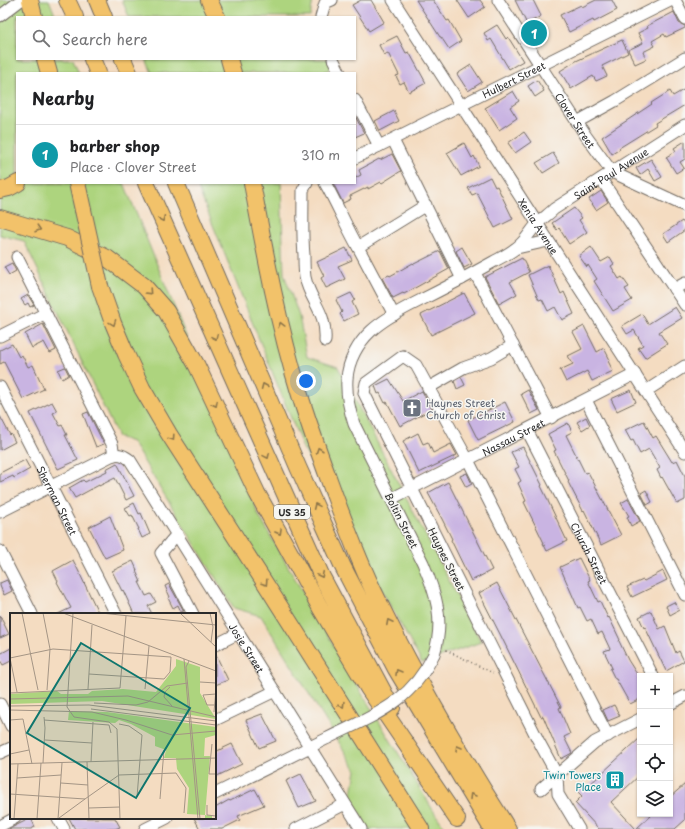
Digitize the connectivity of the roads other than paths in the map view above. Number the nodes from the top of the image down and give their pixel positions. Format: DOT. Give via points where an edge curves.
graph roads {
  1 [pos="21,0"];
  2 [pos="30,0"];
  3 [pos="67,0"];
  4 [pos="97,0"];
  5 [pos="209,0"];
  6 [pos="393,0"];
  7 [pos="498,0"];
  8 [pos="672,0"];
  9 [pos="675,0"];
  10 [pos="328,2"];
  11 [pos="0,16"];
  12 [pos="34,16"];
  13 [pos="75,16"];
  14 [pos="104,16"];
  15 [pos="217,16"];
  16 [pos="321,16"];
  17 [pos="685,19"];
  18 [pos="685,58"];
  19 [pos="44,60"];
  20 [pos="44,60"];
  21 [pos="92,60"];
  22 [pos="122,60"];
  23 [pos="229,60"];
  24 [pos="334,60"];
  25 [pos="540,66"];
  26 [pos="45,72"];
  27 [pos="49,72"];
  28 [pos="98,72"];
  29 [pos="128,72"];
  30 [pos="233,72"];
  31 [pos="340,72"];
  32 [pos="356,102"];
  33 [pos="461,106"];
  34 [pos="577,122"];
  35 [pos="685,125"];
  36 [pos="393,140"];
  37 [pos="379,146"];
  38 [pos="356,158"];
  39 [pos="612,172"];
  40 [pos="601,179"];
  41 [pos="16,184"];
  42 [pos="77,184"];
  43 [pos="146,184"];
  44 [pos="176,184"];
  45 [pos="252,184"];
  46 [pos="306,184"];
  47 [pos="326,184"];
  48 [pos="0,190"];
  49 [pos="426,205"];
  50 [pos="685,206"];
  51 [pos="0,218"];
  52 [pos="537,224"];
  53 [pos="548,240"];
  54 [pos="358,247"];
  55 [pos="516,248"];
  56 [pos="17,257"];
  57 [pos="475,272"];
  58 [pos="462,279"];
  59 [pos="685,283"];
  60 [pos="674,289"];
  61 [pos="685,305"];
  62 [pos="394,315"];
  63 [pos="47,316"];
  64 [pos="0,336"];
  65 [pos="325,341"];
  66 [pos="513,345"];
  67 [pos="685,366"];
  68 [pos="635,374"];
  69 [pos="0,387"];
  70 [pos="428,388"];
  71 [pos="646,391"];
  72 [pos="586,400"];
  73 [pos="552,418"];
  74 [pos="527,430"];
  75 [pos="681,439"];
  76 [pos="685,452"];
  77 [pos="114,455"];
  78 [pos="468,460"];
  79 [pos="51,486"];
  80 [pos="411,489"];
  81 [pos="391,499"];
  82 [pos="0,512"];
  83 [pos="177,534"];
  84 [pos="0,551"];
  85 [pos="685,595"];
  86 [pos="31,613"];
  87 [pos="115,613"];
  88 [pos="191,613"];
  89 [pos="239,633"];
  90 [pos="216,644"];
  91 [pos="650,673"];
  92 [pos="275,691"];
  93 [pos="685,696"];
  94 [pos="673,702"];
  95 [pos="0,704"];
  96 [pos="216,720"];
  97 [pos="637,721"];
  98 [pos="10,724"];
  99 [pos="608,736"];
  100 [pos="310,747"];
  101 [pos="10,748"];
  102 [pos="0,753"];
  103 [pos="557,774"];
  104 [pos="541,789"];
  105 [pos="216,794"];
  106 [pos="346,804"];
  107 [pos="13,819"];
  108 [pos="59,819"];
  109 [pos="165,819"];
  110 [pos="460,824"];
  111 [pos="0,826"];
  112 [pos="64,829"];
  113 [pos="145,829"];
  114 [pos="296,829"];
  115 [pos="361,829"];
  116 [pos="421,829"];
  117 [pos="492,829"];
  118 [pos="508,829"];
  119 [pos="579,829"];
  1 -- 11 [label="street"];
  2 -- 12 [label="highway"];
  3 -- 13 [label="highway"];
  4 -- 14 [label="highway"];
  5 -- 15 [label="highway"];
  6 -- 33 [label="street, Xenia Avenue"];
  7 -- 25 [label="street, Clover Street"];
  8 -- 25 [label="street, Hulbert Street"];
  9 -- 17 [label="street"];
  10 -- 16 [label="street"];
  18 -- 34 [label="street"];
  19 -- 26 [label="highway"];
  20 -- 27 [label="highway"];
  21 -- 28 [label="highway"];
  22 -- 29 [label="highway"];
  23 -- 30 [label="highway"];
  24 -- 31 [label="street"];
  25 -- 33 [label="street, Hulbert Street"];
  25 -- 34 [label="street, Clover Street"];
  32 -- 37 [label="street"];
  33 -- 36 [label="street, Hulbert Street"];
  33 -- 52 [label="street, Xenia Avenue"];
  34 -- 39 [label="street, Clover Street"];
  35 -- 39 [label="street, Saint Paul Avenue"];
  36 -- 37 [label="street, Hulbert Street"];
  36 -- 49 [label="street"];
  37 -- 38 [label="street, Hulbert Street"];
  39 -- 40 [label="street, Saint Paul Avenue"];
  39 -- 50 [label="street"];
  40 -- 52 [label="street, Saint Paul Avenue" via="554,209"];
  40 -- 60 [label="street"];
  41 -- 48 [label="highway"];
  42 -- 116 [label="highway, one-way, bridge" via="100,286 113,323 142,388"];
  43 -- 110 [label="highway, US 35, one-way" via="322,577 414,748"];
  117 -- 44 [label="highway, US 35, one-way" via="396,669 343,567"];
  118 -- 45 [label="highway, one-way" via="473,775 405,653 349,534 299,392 280,320"];
  46 -- 65 [label="street" via="303,190 305,276 322,314"];
  47 -- 54 [label="street"];
  49 -- 54 [label="street"];
  49 -- 58 [label="street"];
  51 -- 110 [label="highway, one-way" via="66,238 107,258 144,286 166,311 197,366 257,492 322,609 368,688"];
  52 -- 53 [label="street, Xenia Avenue"];
  52 -- 55 [label="street, Boltin Street"];
  53 -- 55 [label="street"];
  53 -- 68 [label="street, Xenia Avenue"];
  54 -- 62 [label="street"];
  55 -- 57 [label="street, Boltin Street"];
  56 -- 63 [label="street"];
  57 -- 58 [label="street, Boltin Street"];
  57 -- 66 [label="street"];
  58 -- 62 [label="street, Boltin Street"];
  59 -- 60 [label="street"];
  60 -- 61 [label="street"];
  62 -- 81 [label="street, Boltin Street" via="372,330 363,340 355,352 347,378 349,408 354,424"];
  63 -- 64 [label="street" via="44,314"];
  63 -- 77 [label="street" via="112,444"];
  66 -- 70 [label="street" via="491,358 462,368"];
  66 -- 73 [label="street"];
  67 -- 71 [label="street"];
  68 -- 71 [label="street, Xenia Avenue"];
  68 -- 72 [label="street, Nassau Street"];
  69 -- 79 [label="street, Sherman Street"];
  70 -- 78 [label="street"];
  70 -- 80 [label="street, Haynes Street" via="416,366 403,356 366,383 364,393"];
  71 -- 75 [label="street, Xenia Avenue"];
  72 -- 73 [label="street, Nassau Street"];
  72 -- 85 [label="street"];
  73 -- 74 [label="street, Nassau Street"];
  74 -- 78 [label="street, Nassau Street"];
  74 -- 91 [label="street, Church Street"];
  75 -- 76 [label="street, Xenia Avenue"];
  77 -- 79 [label="street"];
  77 -- 83 [label="street, Josie Street" via="119,454 130,460"];
  78 -- 80 [label="street, Nassau Street"];
  78 -- 99 [label="street"];
  79 -- 82 [label="street"];
  79 -- 87 [label="street, Sherman Street"];
  80 -- 81 [label="street, Nassau Street"];
  80 -- 103 [label="street, Haynes Street"];
  81 -- 100 [label="street, Boltin Street, bridge" via="423,563 437,600 439,626 436,650 420,680 401,699"];
  83 -- 88 [label="street" via="161,553"];
  83 -- 89 [label="street, Josie Street"];
  84 -- 86 [label="street"];
  89 -- 90 [label="street"];
  89 -- 92 [label="street, Josie Street"];
  92 -- 96 [label="street"];
  92 -- 100 [label="street, Josie Street"];
  93 -- 94 [label="street"];
  95 -- 98 [label="street"];
  97 -- 99 [label="street"];
  99 -- 103 [label="street" via="595,742"];
  100 -- 105 [label="street, Boltin Street"];
  100 -- 106 [label="street, Josie Street"];
  101 -- 102 [label="street"];
  103 -- 104 [label="street"];
  103 -- 119 [label="street" via="558,794"];
  106 -- 114 [label="street"];
  106 -- 115 [label="street, Josie Street"];
  107 -- 111 [label="street"];
  108 -- 112 [label="street"];
  109 -- 113 [label="street"];
}
